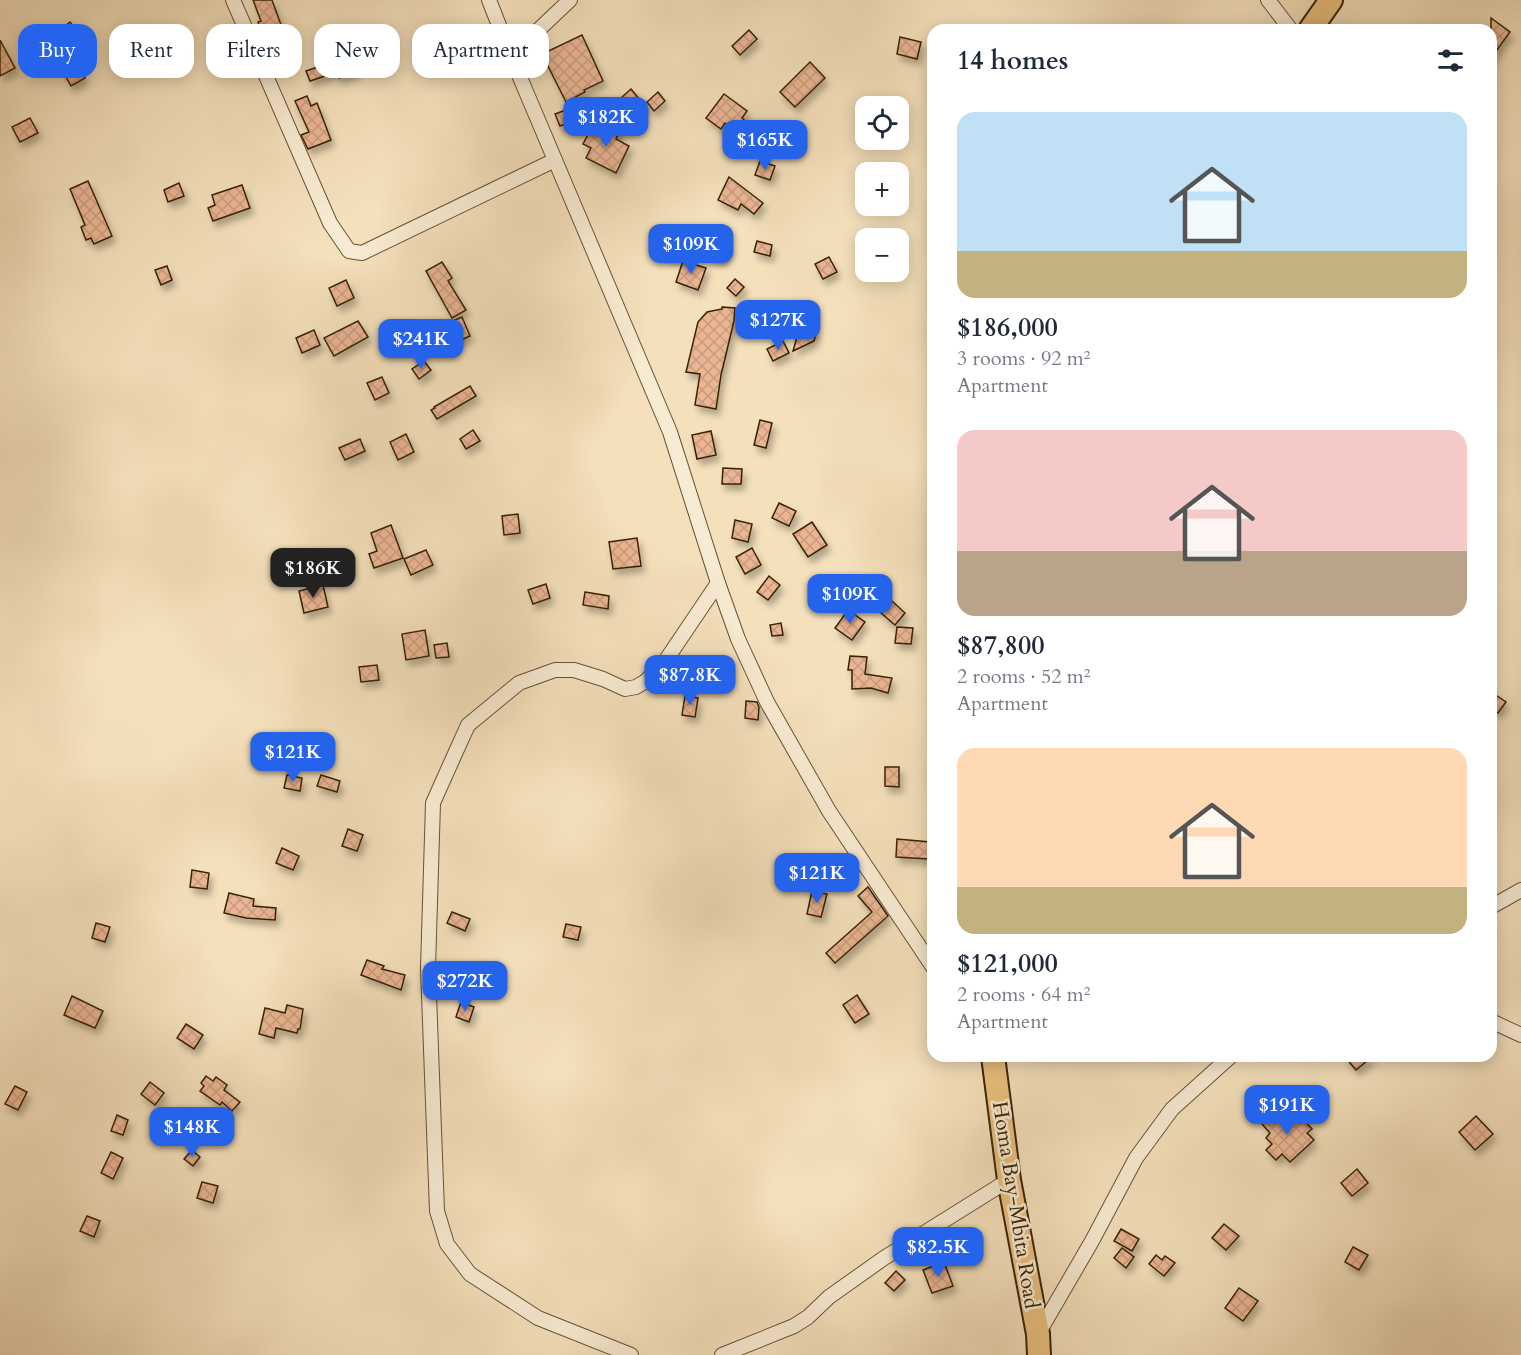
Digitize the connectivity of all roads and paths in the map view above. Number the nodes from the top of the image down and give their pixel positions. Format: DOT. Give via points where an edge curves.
graph roads {
  1 [pos="233,0"];
  2 [pos="489,0"];
  3 [pos="570,0"];
  4 [pos="1268,0"];
  5 [pos="1331,0"];
  6 [pos="498,24"];
  7 [pos="544,24"];
  8 [pos="1286,24"];
  9 [pos="1314,24"];
  10 [pos="520,78"];
  11 [pos="555,160"];
  12 [pos="718,583"];
  13 [pos="1521,890"];
  14 [pos="1497,904"];
  15 [pos="927,958"];
  16 [pos="1497,1024"];
  17 [pos="1521,1035"];
  18 [pos="994,1062"];
  19 [pos="1224,1062"];
  20 [pos="1009,1180"];
  21 [pos="1038,1345"];
  22 [pos="631,1355"];
  23 [pos="722,1355"];
  1 -- 11 [label="street" via="330,223 349,251 362,254"];
  2 -- 6 [label="street"];
  3 -- 7 [label="street"];
  4 -- 8 [label="street"];
  5 -- 9 [label="highway"];
  10 -- 11 [label="street"];
  11 -- 12 [label="street" via="670,432"];
  12 -- 15 [label="street" via="767,702 829,811"];
  12 -- 22 [label="street" via="666,660 636,687 625,689 574,670 555,670 519,683 468,725 433,803 428,968 437,1211 447,1244 470,1274 538,1318"];
  13 -- 14 [label="street"];
  16 -- 17 [label="street"];
  18 -- 20 [label="highway, Homa Bay-Mbita Road"];
  19 -- 21 [label="street" via="1172,1109 1136,1158"];
  20 -- 21 [label="highway, Homa Bay-Mbita Road"];
  20 -- 23 [label="street" via="884,1258 794,1326"];
}
